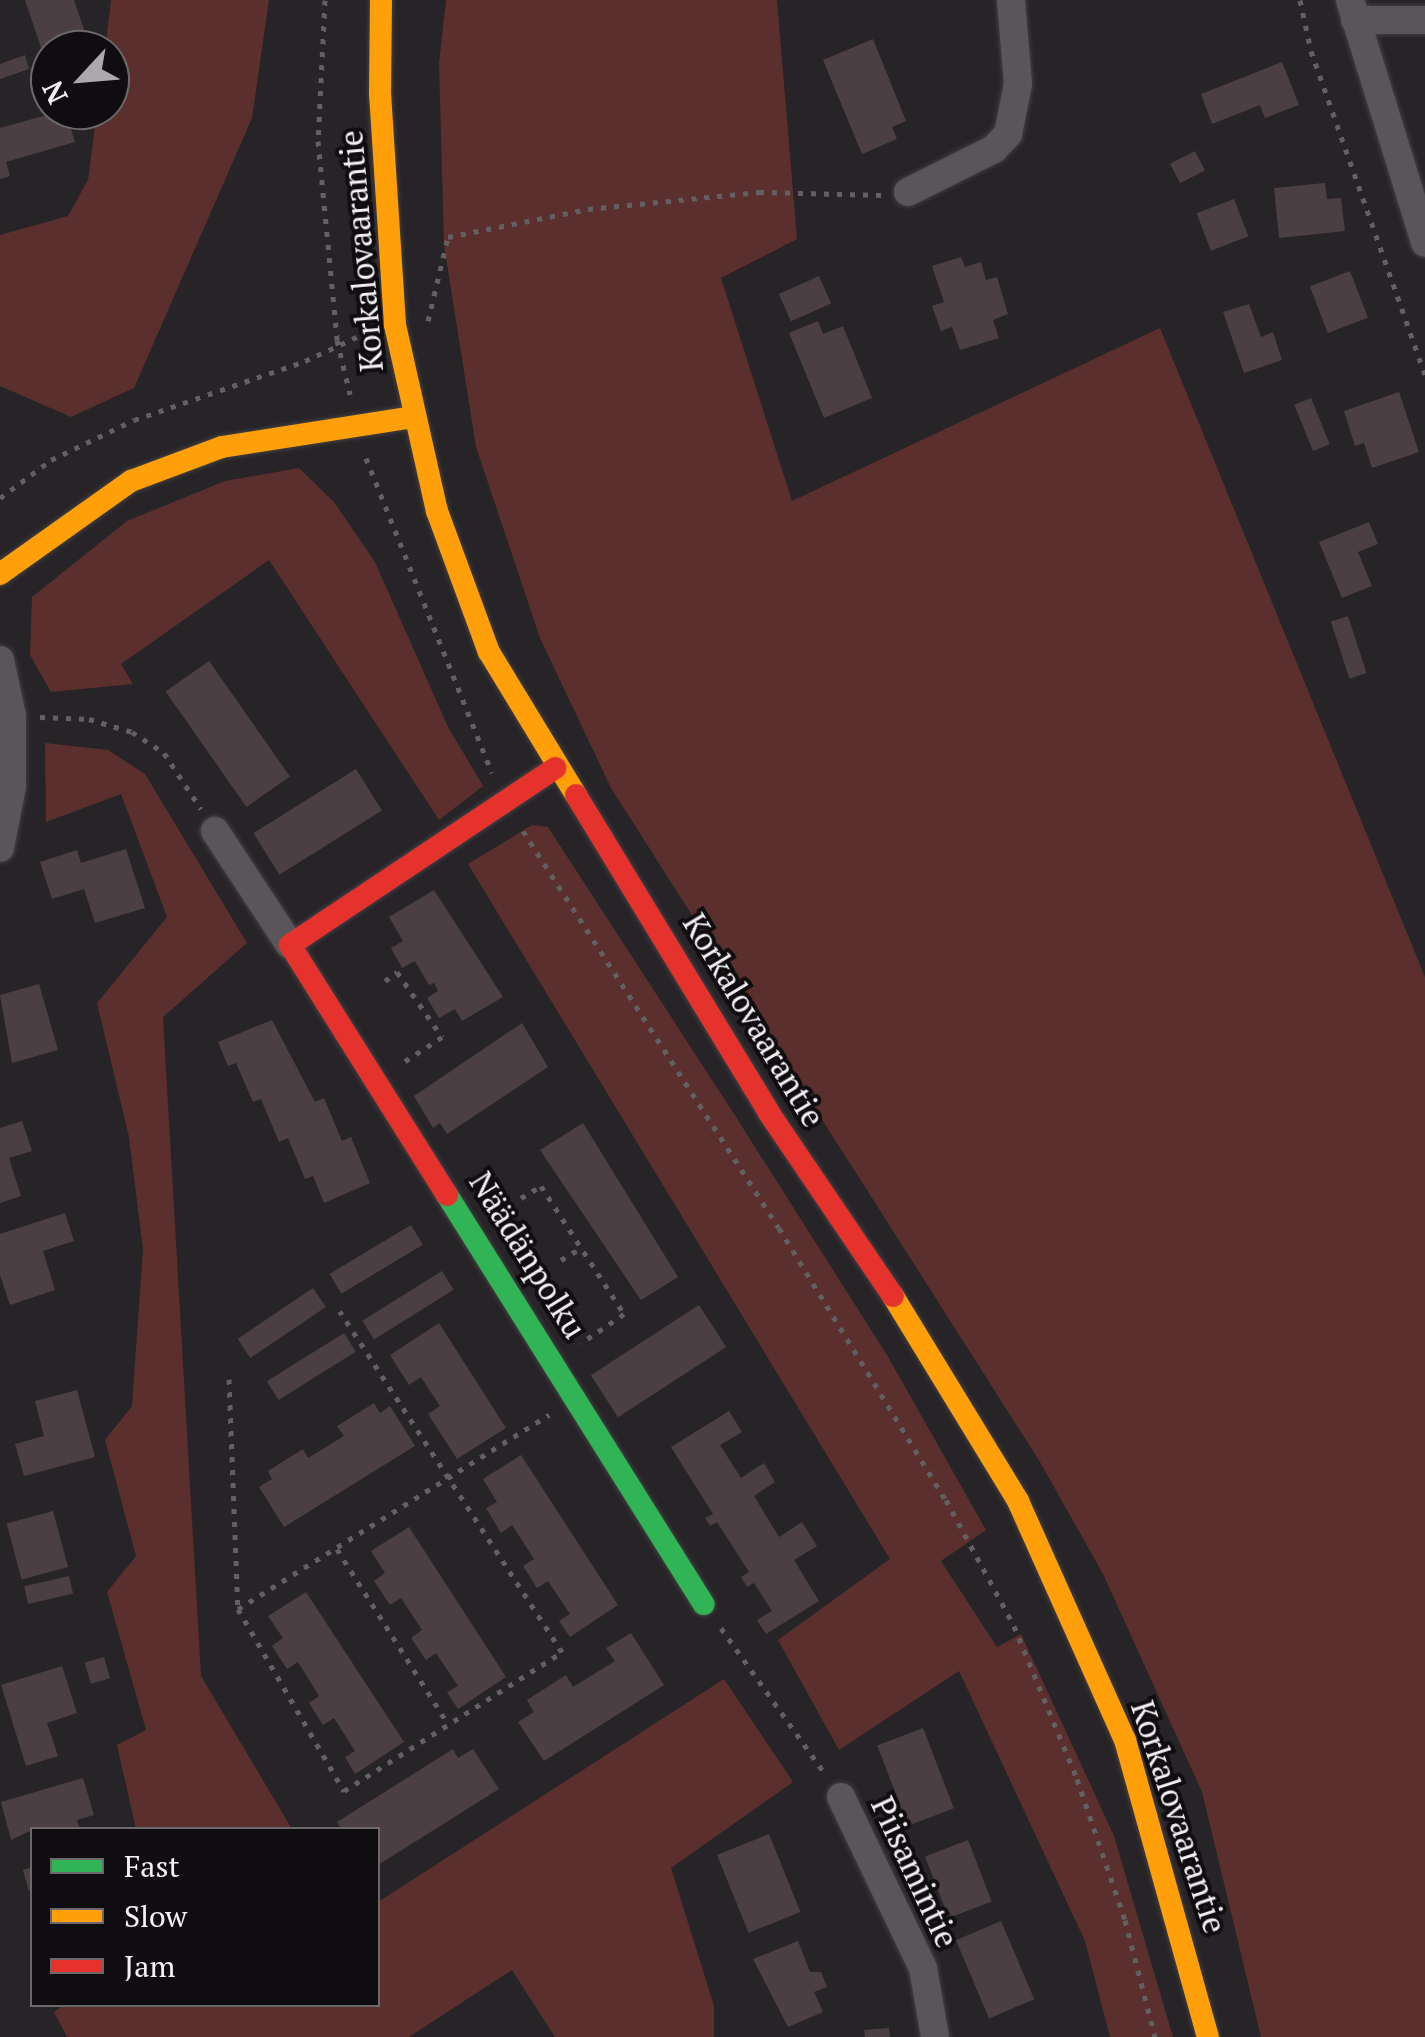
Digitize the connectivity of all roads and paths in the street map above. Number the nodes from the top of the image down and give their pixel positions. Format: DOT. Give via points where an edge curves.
graph roads {
  1 [pos="381,0"];
  2 [pos="1011,0"];
  3 [pos="1300,0"];
  4 [pos="1352,10"];
  5 [pos="1425,20"];
  6 [pos="908,192"];
  7 [pos="1425,243"];
  8 [pos="395,325"];
  9 [pos="1425,374"];
  10 [pos="412,417"];
  11 [pos="0,498"];
  12 [pos="0,574"];
  13 [pos="0,660"];
  14 [pos="12,716"];
  15 [pos="555,768"];
  16 [pos="215,830"];
  17 [pos="0,848"];
  18 [pos="290,945"];
  19 [pos="385,980"];
  20 [pos="376,1081"];
  21 [pos="521,1198"];
  22 [pos="581,1248"];
  23 [pos="561,1260"];
  24 [pos="340,1311"];
  25 [pos="553,1361"];
  26 [pos="229,1379"];
  27 [pos="576,1398"];
  28 [pos="449,1479"];
  29 [pos="337,1548"];
  30 [pos="704,1604"];
  31 [pos="238,1609"];
  32 [pos="448,1724"];
  33 [pos="841,1796"];
  34 [pos="935,2037"];
  35 [pos="1208,2037"];
  1 -- 8 [label="street, Korkalovaarantie" via="380,93"];
  2 -- 6 [label="street" via="1018,84 1008,134 994,149"];
  3 -- 9 [label="path" via="1310,51"];
  4 -- 5 [label="street"];
  4 -- 7 [label="street"];
  6 -- 8 [label="path" via="758,192 588,208 448,237 429,321"];
  8 -- 10 [label="street, Korkalovaarantie"];
  8 -- 11 [label="path" via="337,340 305,361 134,420 51,460"];
  10 -- 12 [label="street" via="222,447 131,481"];
  10 -- 15 [label="street, Korkalovaarantie" via="489,652"];
  13 -- 14 [label="street"];
  14 -- 16 [label="path" via="88,718 132,732 164,753"];
  14 -- 17 [label="street" via="12,786"];
  15 -- 18 [label="street"];
  15 -- 35 [label="street, Korkalovaarantie" via="1018,1500 1125,1740"];
  16 -- 18 [label="street, Näädänpolku"];
  18 -- 20 [label="street, Näädänpolku"];
  19 -- 20 [label="path" via="398,972 442,1037"];
  20 -- 25 [label="street, Näädänpolku"];
  21 -- 22 [label="path" via="541,1186"];
  22 -- 23 [label="path"];
  22 -- 25 [label="path" via="624,1314"];
  24 -- 28 [label="path"];
  25 -- 27 [label="street, Näädänpolku"];
  26 -- 31 [label="path"];
  27 -- 28 [label="path"];
  27 -- 30 [label="street, Näädänpolku"];
  28 -- 29 [label="path"];
  28 -- 32 [label="path" via="562,1652"];
  29 -- 31 [label="path"];
  29 -- 32 [label="path"];
  30 -- 33 [label="path"];
  31 -- 32 [label="path" via="344,1790"];
  33 -- 34 [label="street, Piisamintie" via="923,1968"];
}
